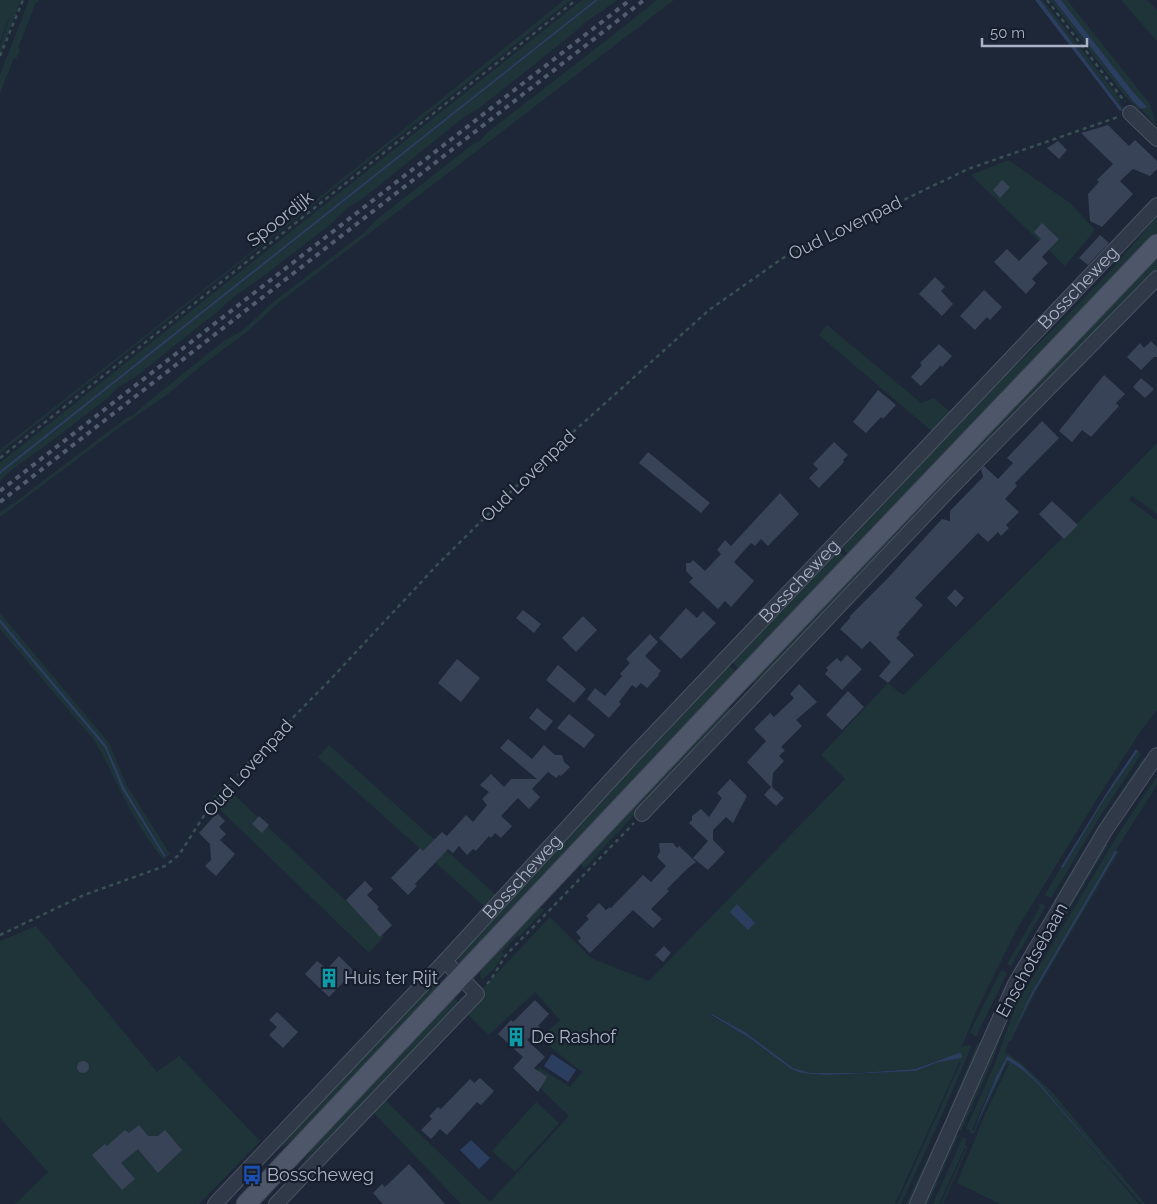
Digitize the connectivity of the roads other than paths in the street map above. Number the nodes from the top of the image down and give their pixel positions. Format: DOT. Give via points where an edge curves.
graph roads {
  1 [pos="1130,113"];
  2 [pos="1157,138"];
  3 [pos="1157,205"];
  4 [pos="1157,244"];
  5 [pos="1157,278"];
  6 [pos="732,690"];
  7 [pos="747,705"];
  8 [pos="1157,755"];
  9 [pos="642,814"];
  10 [pos="445,962"];
  11 [pos="462,977"];
  12 [pos="215,1204"];
  13 [pos="246,1204"];
  14 [pos="276,1204"];
  15 [pos="917,1204"];
  1 -- 2 [label="street"];
  3 -- 10 [label="street, Bosscheweg" via="630,759"];
  4 -- 6 [label="main road, Bosscheweg"];
  5 -- 7 [label="street" via="951,488"];
  6 -- 7 [label="street"];
  6 -- 11 [label="main road, Bosscheweg"];
  7 -- 9 [label="street"];
  8 -- 15 [label="street, Enschotsebaan" via="1105,831 1015,984"];
  10 -- 11 [label="street"];
  10 -- 12 [label="street, Bosscheweg"];
  11 -- 13 [label="main road, Bosscheweg"];
  11 -- 14 [label="street" via="477,994"];
}
